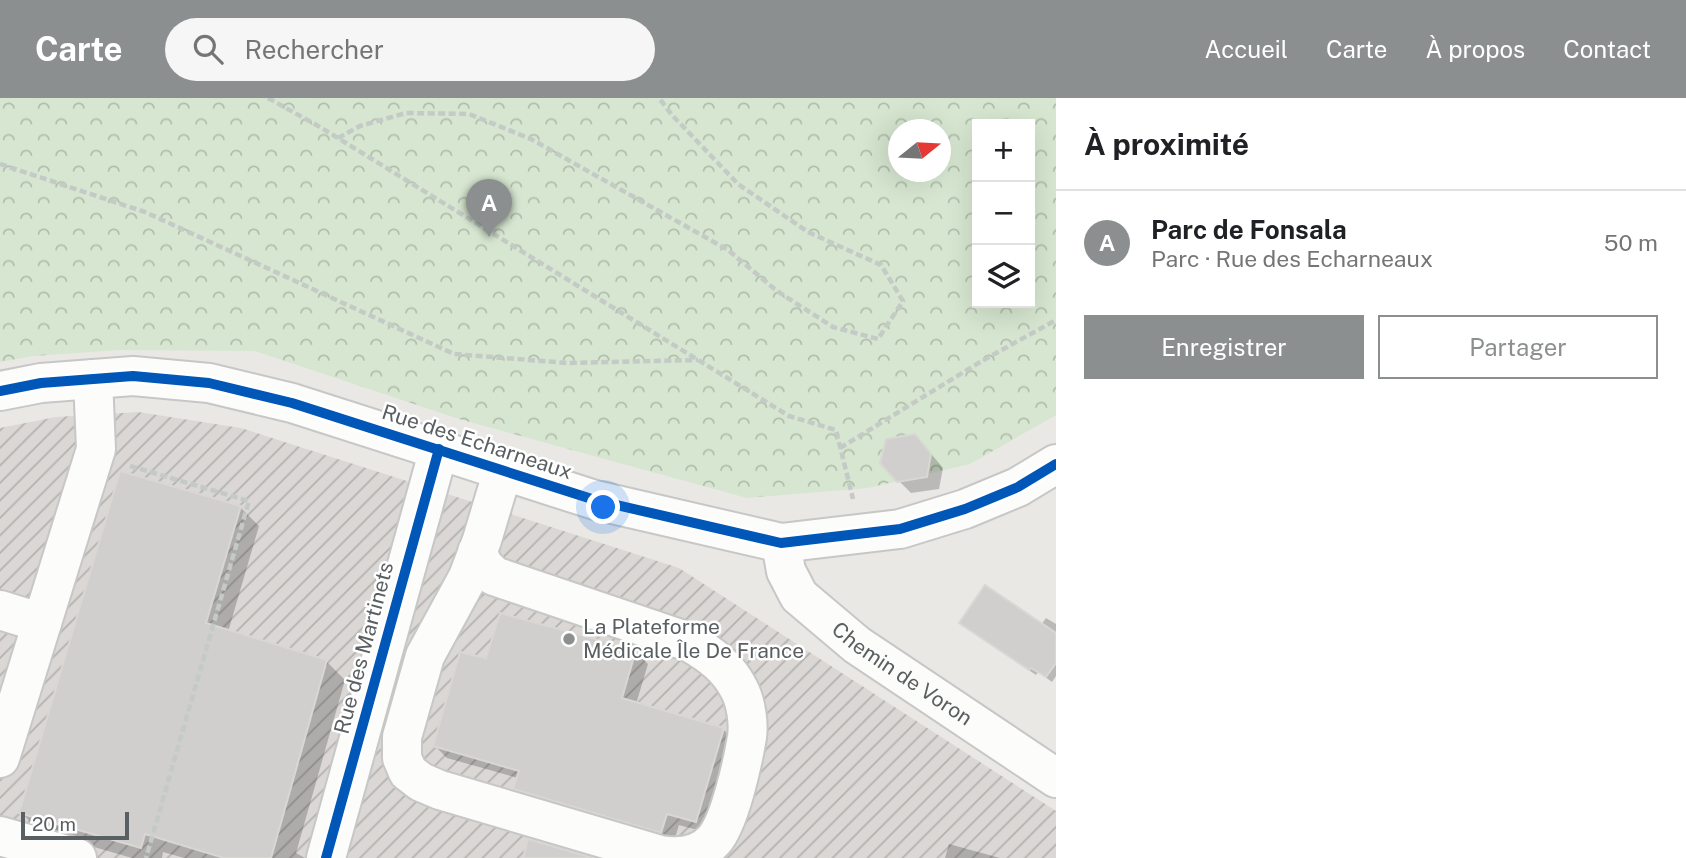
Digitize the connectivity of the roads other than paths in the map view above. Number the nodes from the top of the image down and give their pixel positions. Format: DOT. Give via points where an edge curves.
graph roads {
  1 [pos="93,379"];
  2 [pos="0,391"];
  3 [pos="439,449"];
  4 [pos="1056,464"];
  5 [pos="503,470"];
  6 [pos="781,543"];
  7 [pos="477,552"];
  8 [pos="0,610"];
  9 [pos="42,623"];
  10 [pos="0,758"];
  11 [pos="1056,778"];
  12 [pos="0,836"];
  13 [pos="77,858"];
  14 [pos="326,858"];
  1 -- 2 [label="street, Rue des Echarneaux"];
  1 -- 3 [label="street, Rue des Echarneaux" via="133,376 209,383"];
  1 -- 9 [label="street" via="96,449"];
  3 -- 5 [label="street, Rue des Echarneaux"];
  3 -- 14 [label="street, Rue des Martinets"];
  4 -- 6 [label="street, Rue des Echarneaux" via="965,509 900,529"];
  5 -- 6 [label="street, Rue des Echarneaux" via="595,500"];
  5 -- 7 [label="street"];
  6 -- 11 [label="street, Chemin de Voron" via="786,571 799,596 858,645"];
  7 -- 7 [label="street" via="425,656 402,737 402,758 408,772 440,790 660,855 678,858 714,840 729,811 747,735 740,691 727,671 712,655 689,642 494,576"];
  8 -- 9 [label="street"];
  9 -- 10 [label="street"];
  12 -- 13 [label="street"];
}
